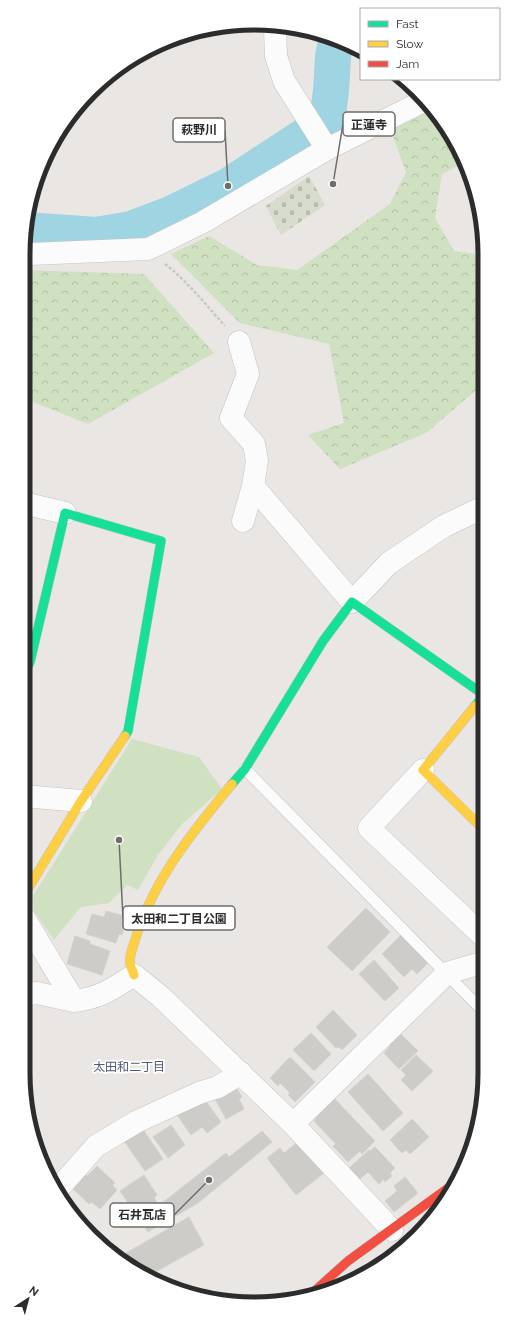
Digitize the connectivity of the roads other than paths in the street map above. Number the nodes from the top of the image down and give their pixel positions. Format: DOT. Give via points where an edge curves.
graph roads {
  1 [pos="275,31"];
  2 [pos="419,103"];
  3 [pos="327,149"];
  4 [pos="30,254"];
  5 [pos="239,342"];
  6 [pos="253,486"];
  7 [pos="30,505"];
  8 [pos="478,510"];
  9 [pos="64,513"];
  10 [pos="243,521"];
  11 [pos="352,602"];
  12 [pos="30,662"];
  13 [pos="478,691"];
  14 [pos="478,702"];
  15 [pos="245,769"];
  16 [pos="422,770"];
  17 [pos="30,797"];
  18 [pos="82,801"];
  19 [pos="478,824"];
  20 [pos="30,886"];
  21 [pos="30,928"];
  22 [pos="478,931"];
  23 [pos="478,964"];
  24 [pos="447,974"];
  25 [pos="134,975"];
  26 [pos="30,994"];
  27 [pos="74,1001"];
  28 [pos="478,1006"];
  29 [pos="241,1073"];
  30 [pos="293,1124"];
  31 [pos="61,1186"];
  32 [pos="444,1191"];
  33 [pos="392,1230"];
  34 [pos="319,1287"];
  1 -- 3 [label="street" via="276,56 284,81"];
  2 -- 3 [label="street"];
  3 -- 4 [label="street" via="203,222 148,249"];
  5 -- 6 [label="street" via="248,374 231,418 254,444 257,461"];
  6 -- 10 [label="street"];
  6 -- 11 [label="street"];
  7 -- 9 [label="street"];
  8 -- 11 [label="street" via="444,526 389,563"];
  9 -- 12 [label="street"];
  9 -- 18 [label="street" via="161,541 128,732"];
  11 -- 13 [label="street"];
  11 -- 15 [label="street" via="323,641"];
  14 -- 16 [label="street"];
  15 -- 24 [label="lane"];
  15 -- 25 [label="street" via="168,868 143,915 131,953 130,964"];
  16 -- 19 [label="street"];
  16 -- 22 [label="street" via="369,828"];
  17 -- 18 [label="street"];
  18 -- 20 [label="street"];
  21 -- 27 [label="street"];
  23 -- 24 [label="street"];
  24 -- 28 [label="lane"];
  24 -- 30 [label="street"];
  25 -- 27 [label="street" via="107,992 89,999"];
  25 -- 29 [label="street" via="161,997"];
  26 -- 27 [label="street" via="37,993"];
  29 -- 30 [label="street"];
  29 -- 31 [label="street" via="218,1087 136,1122 96,1146"];
  30 -- 33 [label="street"];
  32 -- 33 [label="street"];
  33 -- 34 [label="street" via="348,1261"];
}
